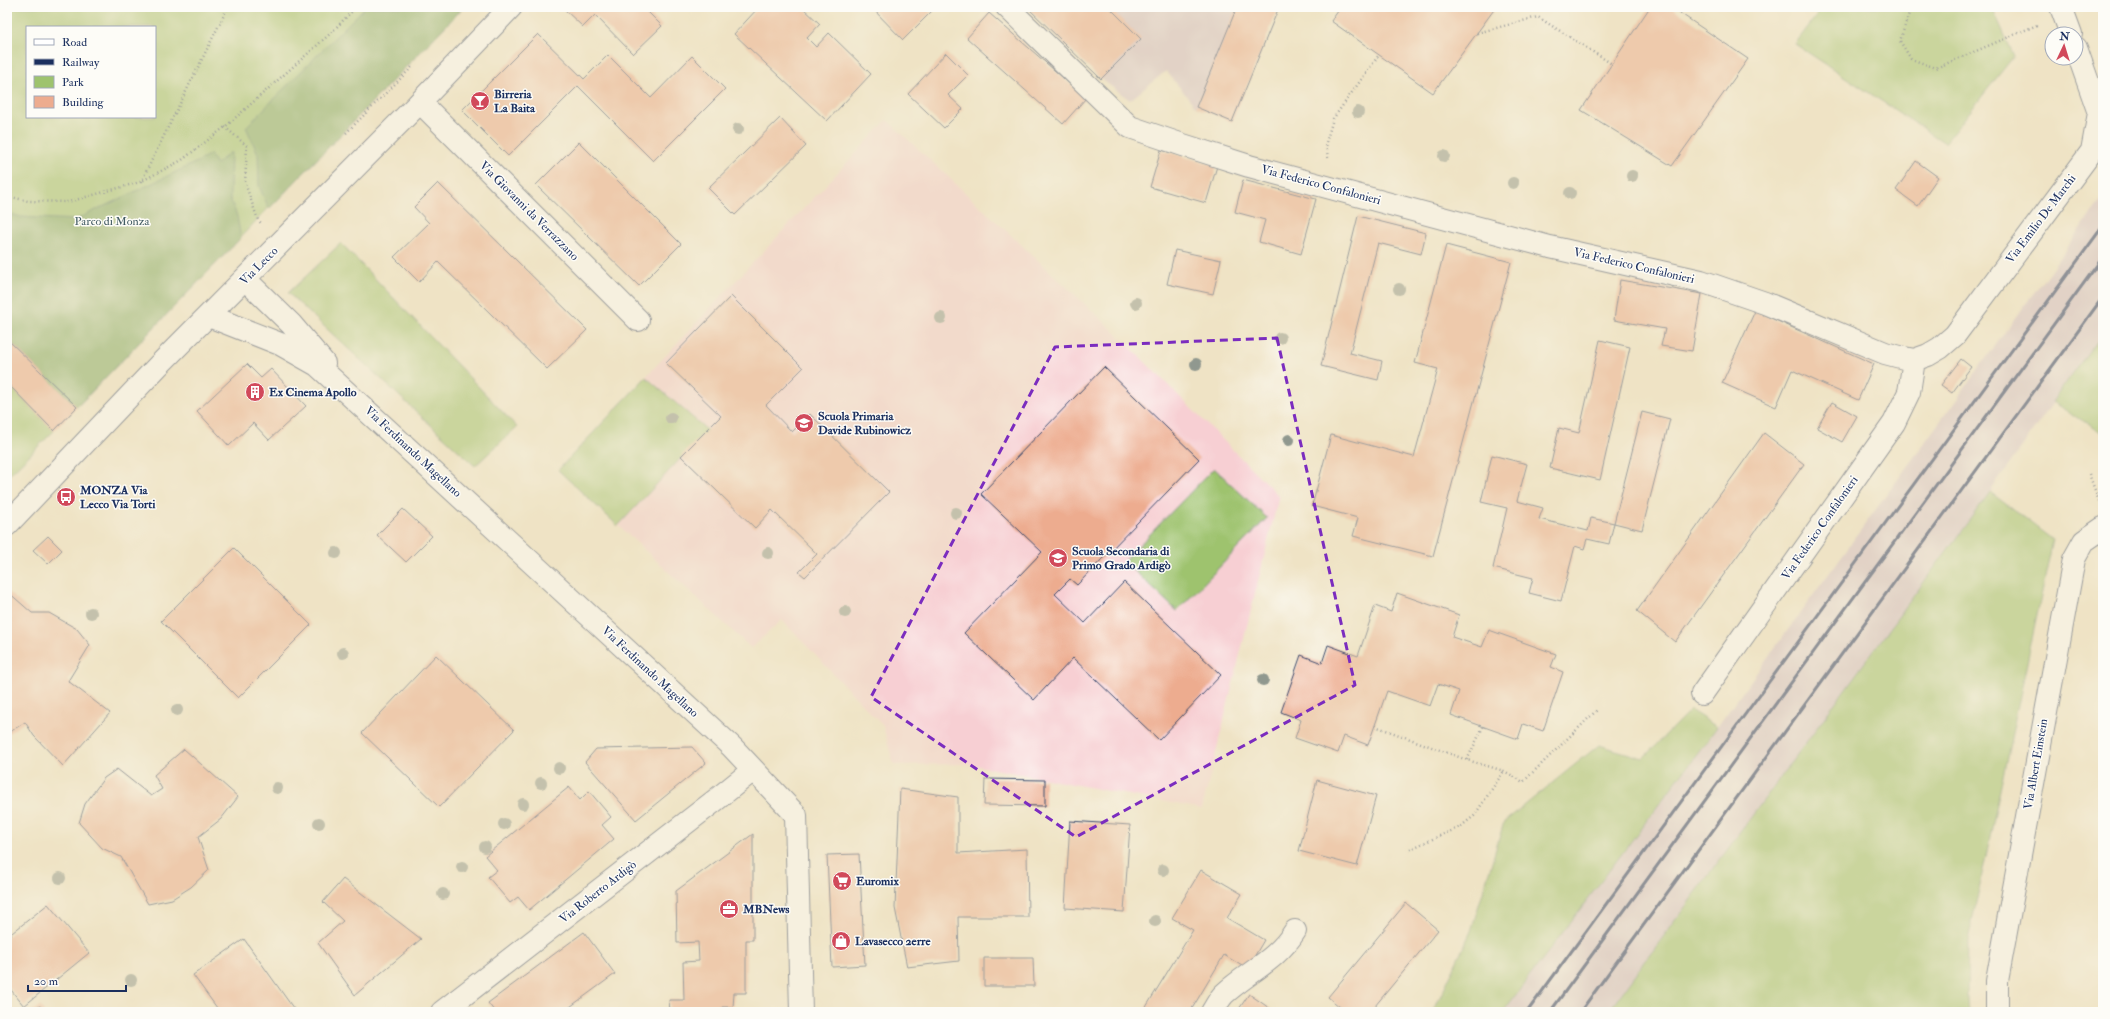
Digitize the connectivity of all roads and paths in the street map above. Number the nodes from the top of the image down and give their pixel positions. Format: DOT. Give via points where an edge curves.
graph roads {
  1 [pos="228,7"];
  2 [pos="356,7"];
  3 [pos="511,7"];
  4 [pos="1006,7"];
  5 [pos="1911,7"];
  6 [pos="2062,10"];
  7 [pos="2068,26"];
  8 [pos="1477,33"];
  9 [pos="1379,55"];
  10 [pos="1612,64"];
  11 [pos="2082,66"];
  12 [pos="420,102"];
  13 [pos="225,127"];
  14 [pos="1326,143"];
  15 [pos="140,182"];
  16 [pos="7,196"];
  17 [pos="281,243"];
  18 [pos="245,279"];
  19 [pos="209,316"];
  20 [pos="638,320"];
  21 [pos="1914,360"];
  22 [pos="356,400"];
  23 [pos="2089,474"];
  24 [pos="2100,503"];
  25 [pos="7,525"];
  26 [pos="2103,528"];
  27 [pos="1702,694"];
  28 [pos="1597,710"];
  29 [pos="1375,726"];
  30 [pos="1483,727"];
  31 [pos="1466,760"];
  32 [pos="753,770"];
  33 [pos="1504,771"];
  34 [pos="1410,849"];
  35 [pos="1295,931"];
  36 [pos="442,1012"];
  37 [pos="801,1012"];
  38 [pos="1212,1012"];
  39 [pos="1997,1012"];
  1 -- 15 [label="path"];
  2 -- 13 [label="path" via="331,33"];
  3 -- 12 [label="street, Via Lecco"];
  4 -- 21 [label="street, Via Federico Confalonieri" via="1130,127 1249,166 1550,247 1701,281 1765,303 1885,353"];
  5 -- 6 [label="path" via="1900,41 1911,60 1936,68"];
  6 -- 7 [label="street"];
  8 -- 10 [label="path" via="1538,17"];
  9 -- 14 [label="path" via="1333,119"];
  11 -- 21 [label="street, Via Emilio De Marchi" via="2099,113 2092,151 1955,335 1940,348"];
  12 -- 17 [label="street, Via Lecco"];
  12 -- 20 [label="street, Via Giovanni da Verrazzano"];
  13 -- 15 [label="path" via="182,160"];
  13 -- 17 [label="path" via="247,146 245,183 258,220"];
  15 -- 16 [label="path" via="68,202 28,201"];
  17 -- 18 [label="street, Via Lecco"];
  18 -- 19 [label="street, Via Lecco"];
  18 -- 22 [label="street, Via Ferdinando Magellano" via="291,324"];
  19 -- 22 [label="street, Via Ferdinando Magellano" via="280,344 317,365"];
  19 -- 25 [label="street, Via Lecco"];
  21 -- 27 [label="street, Via Federico Confalonieri" via="1909,392 1894,424"];
  22 -- 32 [label="street, Via Ferdinando Magellano" via="732,747"];
  23 -- 24 [label="path"];
  26 -- 39 [label="street, Via Albert Einstein" via="2084,541 2074,559 1997,981"];
  28 -- 33 [label="path" via="1523,782"];
  29 -- 31 [label="path"];
  30 -- 31 [label="path"];
  31 -- 33 [label="path"];
  32 -- 36 [label="street, Via Roberto Ardigò"];
  32 -- 37 [label="street, Via Ferdinando Magellano" via="796,815"];
  33 -- 34 [label="path" via="1474,816 1460,827"];
  35 -- 38 [label="street" via="1286,945 1223,995"];
}
